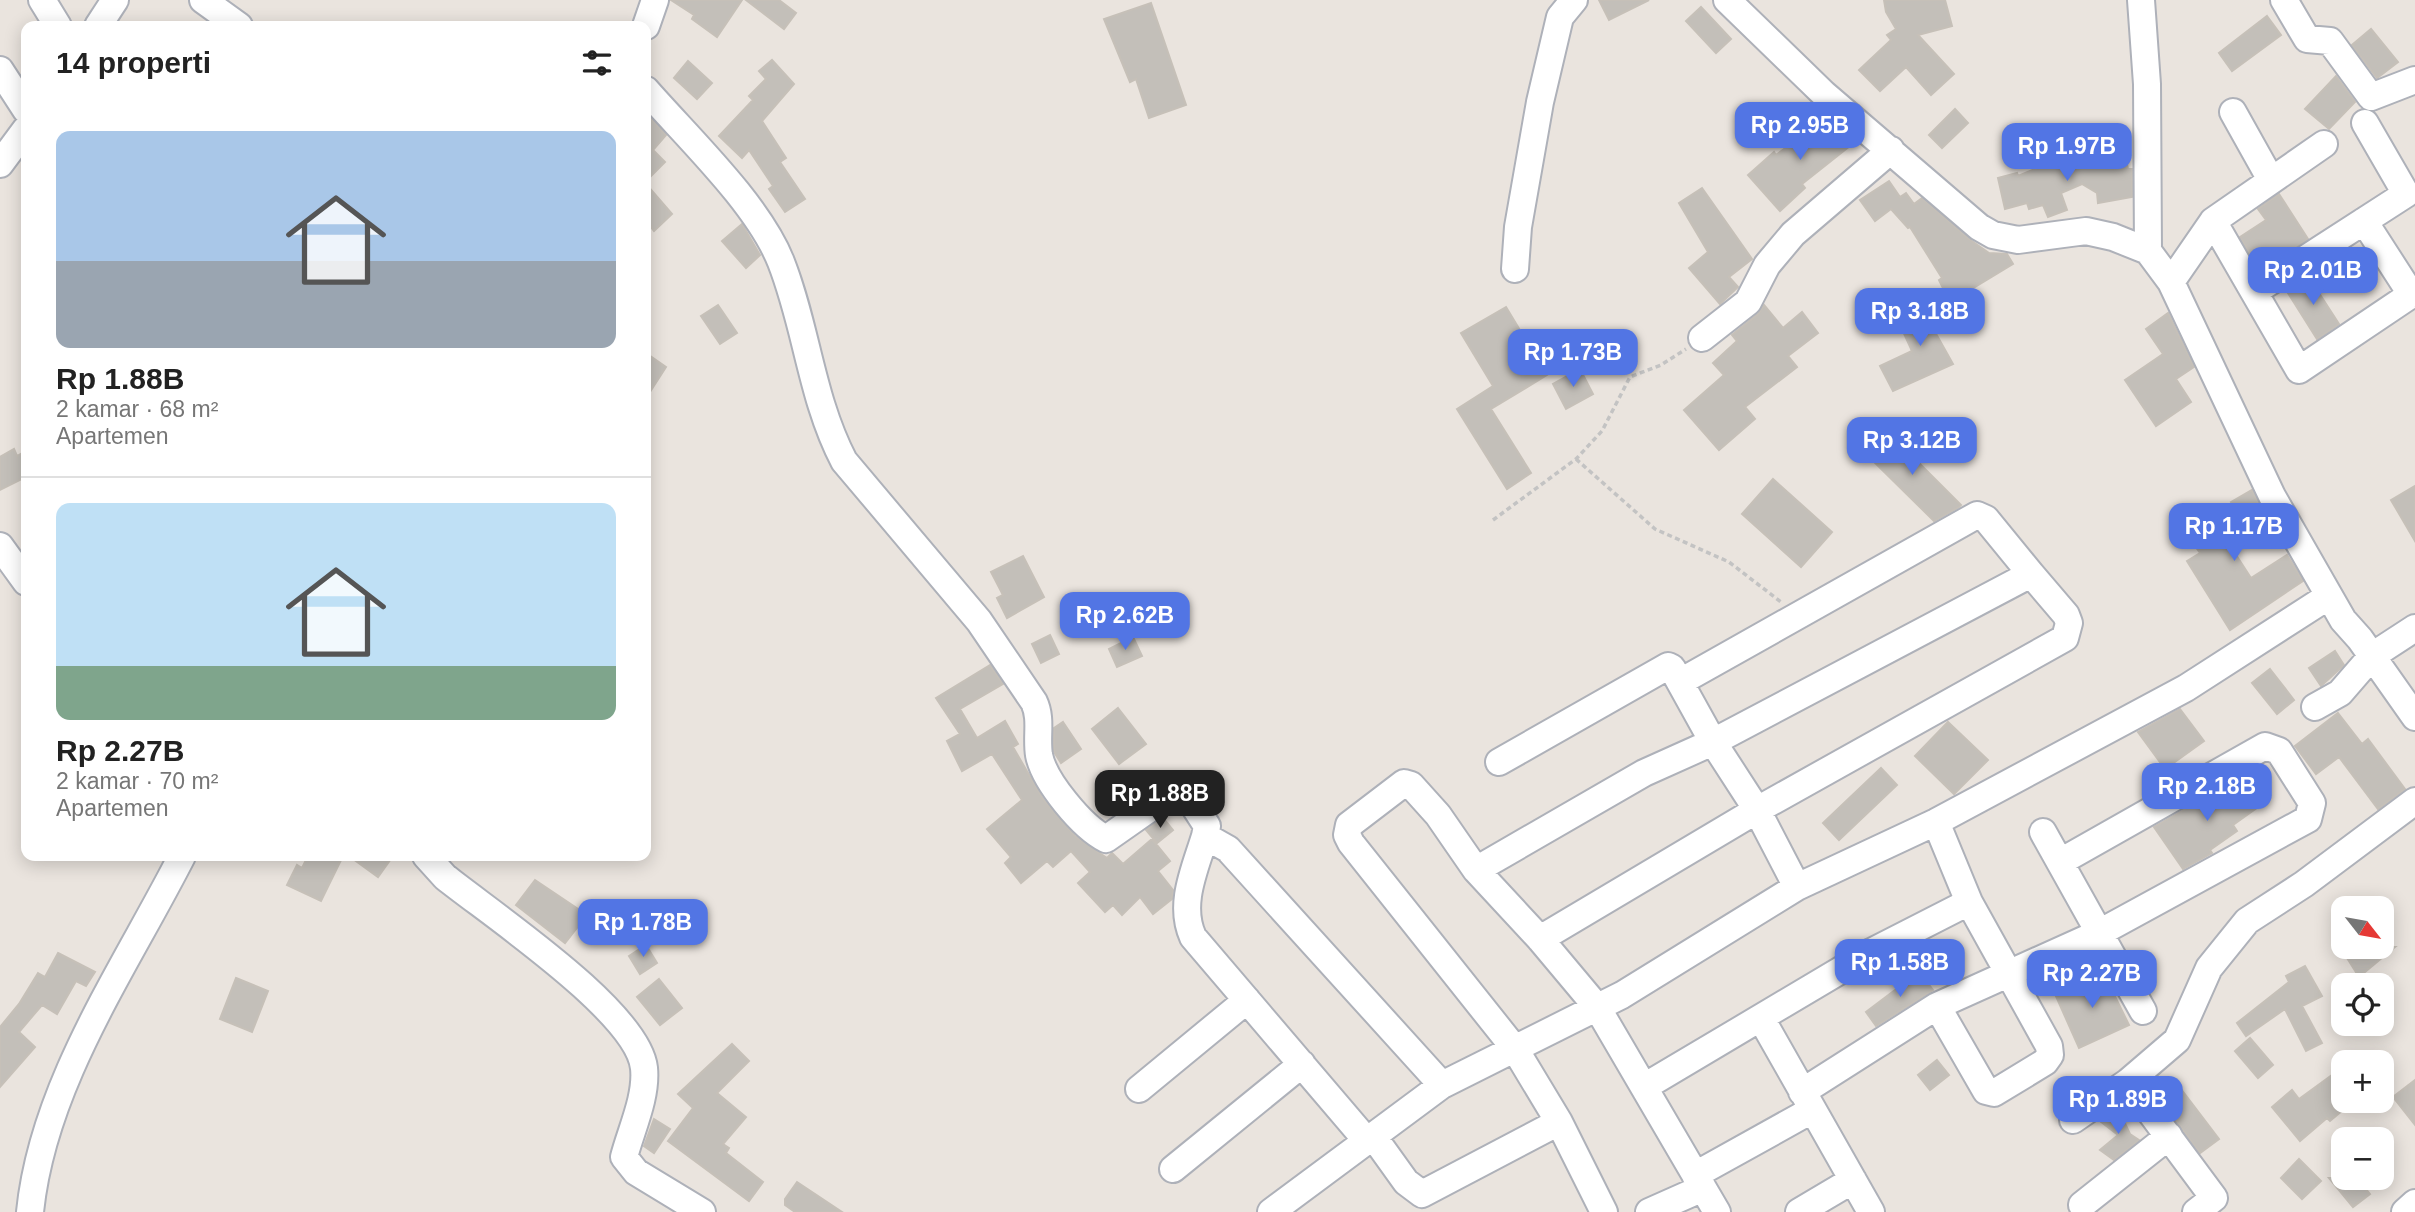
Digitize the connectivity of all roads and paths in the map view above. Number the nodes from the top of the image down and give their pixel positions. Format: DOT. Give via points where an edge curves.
graph roads {
  1 [pos="41,0"];
  2 [pos="115,0"];
  3 [pos="203,0"];
  4 [pos="655,0"];
  5 [pos="1574,0"];
  6 [pos="1727,0"];
  7 [pos="2141,0"];
  8 [pos="2284,0"];
  9 [pos="55,21"];
  10 [pos="101,21"];
  11 [pos="232,21"];
  12 [pos="648,21"];
  13 [pos="0,70"];
  14 [pos="2415,80"];
  15 [pos="651,96"];
  16 [pos="21,102"];
  17 [pos="2232,112"];
  18 [pos="2365,123"];
  19 [pos="21,136"];
  20 [pos="2323,144"];
  21 [pos="1891,150"];
  22 [pos="0,164"];
  23 [pos="2271,180"];
  24 [pos="2213,221"];
  25 [pos="2364,221"];
  26 [pos="2148,251"];
  27 [pos="1515,269"];
  28 [pos="2171,282"];
  29 [pos="2254,292"];
  30 [pos="2413,293"];
  31 [pos="1702,338"];
  32 [pos="1576,459"];
  33 [pos="1493,520"];
  34 [pos="0,546"];
  35 [pos="2031,574"];
  36 [pos="21,575"];
  37 [pos="2329,596"];
  38 [pos="1791,619"];
  39 [pos="2415,628"];
  40 [pos="2372,656"];
  41 [pos="1680,682"];
  42 [pos="2315,707"];
  43 [pos="2415,717"];
  44 [pos="1713,742"];
  45 [pos="1499,762"];
  46 [pos="2415,802"];
  47 [pos="1757,810"];
  48 [pos="1936,822"];
  49 [pos="2043,832"];
  50 [pos="1205,836"];
  51 [pos="179,861"];
  52 [pos="431,861"];
  53 [pos="2060,862"];
  54 [pos="1476,870"];
  55 [pos="1797,887"];
  56 [pos="1969,902"];
  57 [pos="2099,933"];
  58 [pos="1540,939"];
  59 [pos="2007,973"];
  60 [pos="1247,1000"];
  61 [pos="1937,1006"];
  62 [pos="1597,1007"];
  63 [pos="2143,1011"];
  64 [pos="1762,1020"];
  65 [pos="1516,1049"];
  66 [pos="1301,1064"];
  67 [pos="2128,1082"];
  68 [pos="1442,1085"];
  69 [pos="1644,1087"];
  70 [pos="1139,1089"];
  71 [pos="1807,1101"];
  72 [pos="2073,1120"];
  73 [pos="1559,1122"];
  74 [pos="2169,1136"];
  75 [pos="1370,1138"];
  76 [pos="1173,1169"];
  77 [pos="1853,1180"];
  78 [pos="1699,1182"];
  79 [pos="2415,1203"];
  80 [pos="2082,1205"];
  81 [pos="30,1212"];
  82 [pos="702,1212"];
  83 [pos="1271,1212"];
  84 [pos="1604,1212"];
  85 [pos="1649,1212"];
  86 [pos="1717,1212"];
  87 [pos="1799,1212"];
  88 [pos="1871,1212"];
  89 [pos="2196,1212"];
  90 [pos="2405,1212"];
  1 -- 9 [label="street"];
  2 -- 10 [label="street"];
  3 -- 11 [label="street"];
  4 -- 12 [label="street"];
  5 -- 27 [label="street" via="1560,17 1543,90 1518,227"];
  6 -- 21 [label="street"];
  7 -- 26 [label="street" via="2147,84"];
  8 -- 14 [label="street" via="2307,39 2330,41 2371,97"];
  13 -- 16 [label="street"];
  15 -- 50 [label="street" via="756,218 781,262 820,405 839,452 979,621 1034,702 1040,757 1071,810 1105,839 1176,790 1187,794 1207,826"];
  17 -- 23 [label="street"];
  18 -- 25 [label="street" via="2406,194"];
  19 -- 22 [label="street"];
  20 -- 23 [label="street"];
  21 -- 26 [label="street" via="1993,235 2018,240 2086,231"];
  21 -- 31 [label="street" via="1793,234 1767,265 1748,302"];
  23 -- 24 [label="street"];
  24 -- 28 [label="street"];
  24 -- 29 [label="street"];
  25 -- 29 [label="street"];
  25 -- 30 [label="street"];
  26 -- 28 [label="street"];
  28 -- 37 [label="street" via="2272,496"];
  29 -- 30 [label="street" via="2299,370"];
  31 -- 32 [label="path" via="1671,360 1630,377 1602,431"];
  32 -- 33 [label="path"];
  32 -- 38 [label="path" via="1655,529 1707,550 1749,575 1777,599"];
  34 -- 36 [label="street"];
  35 -- 38 [label="street" via="1986,519 1977,516"];
  35 -- 44 [label="street"];
  35 -- 47 [label="street" via="2066,615 2065,638"];
  37 -- 40 [label="street"];
  37 -- 48 [label="street" via="2186,688"];
  38 -- 41 [label="street"];
  39 -- 40 [label="street"];
  40 -- 42 [label="street" via="2340,693"];
  40 -- 43 [label="street"];
  41 -- 44 [label="street"];
  41 -- 45 [label="street" via="1672,668 1664,667"];
  44 -- 47 [label="street"];
  44 -- 54 [label="street" via="1644,773"];
  46 -- 67 [label="street" via="2246,921 2209,968 2178,1040"];
  47 -- 55 [label="street"];
  47 -- 58 [label="street"];
  48 -- 55 [label="street"];
  48 -- 56 [label="street"];
  49 -- 53 [label="street"];
  50 -- 60 [label="street" via="1185,920 1193,937"];
  50 -- 68 [label="street" via="1228,849"];
  51 -- 81 [label="street" via="77,1057 41,1153"];
  52 -- 82 [label="street" via="477,904 592,993 622,1026 644,1065 644,1082 624,1157 636,1172"];
  53 -- 57 [label="street"];
  53 -- 57 [label="street" via="2264,746 2279,751 2312,803 2308,819"];
  54 -- 58 [label="street"];
  54 -- 65 [label="street" via="1411,785 1404,783 1393,790 1349,825 1351,843"];
  55 -- 62 [label="street"];
  56 -- 59 [label="street"];
  56 -- 64 [label="street" via="1873,951"];
  57 -- 59 [label="street"];
  57 -- 63 [label="street"];
  58 -- 62 [label="street"];
  59 -- 61 [label="street"];
  59 -- 61 [label="street" via="2050,1052 2045,1062 1994,1093 1981,1086"];
  60 -- 66 [label="street"];
  60 -- 70 [label="street"];
  61 -- 71 [label="street"];
  62 -- 65 [label="street"];
  62 -- 69 [label="street"];
  64 -- 69 [label="street"];
  64 -- 71 [label="street"];
  65 -- 68 [label="street"];
  65 -- 73 [label="street"];
  66 -- 75 [label="street"];
  66 -- 76 [label="street"];
  67 -- 72 [label="street"];
  67 -- 74 [label="street"];
  68 -- 75 [label="street"];
  69 -- 78 [label="street"];
  71 -- 77 [label="street"];
  71 -- 78 [label="street"];
  73 -- 75 [label="street" via="1422,1194 1406,1182"];
  73 -- 84 [label="street"];
  74 -- 80 [label="street"];
  74 -- 89 [label="street" via="2214,1198"];
  75 -- 83 [label="street"];
  77 -- 87 [label="street"];
  77 -- 88 [label="street"];
  78 -- 85 [label="street"];
  78 -- 86 [label="street"];
  79 -- 90 [label="street"];
}
